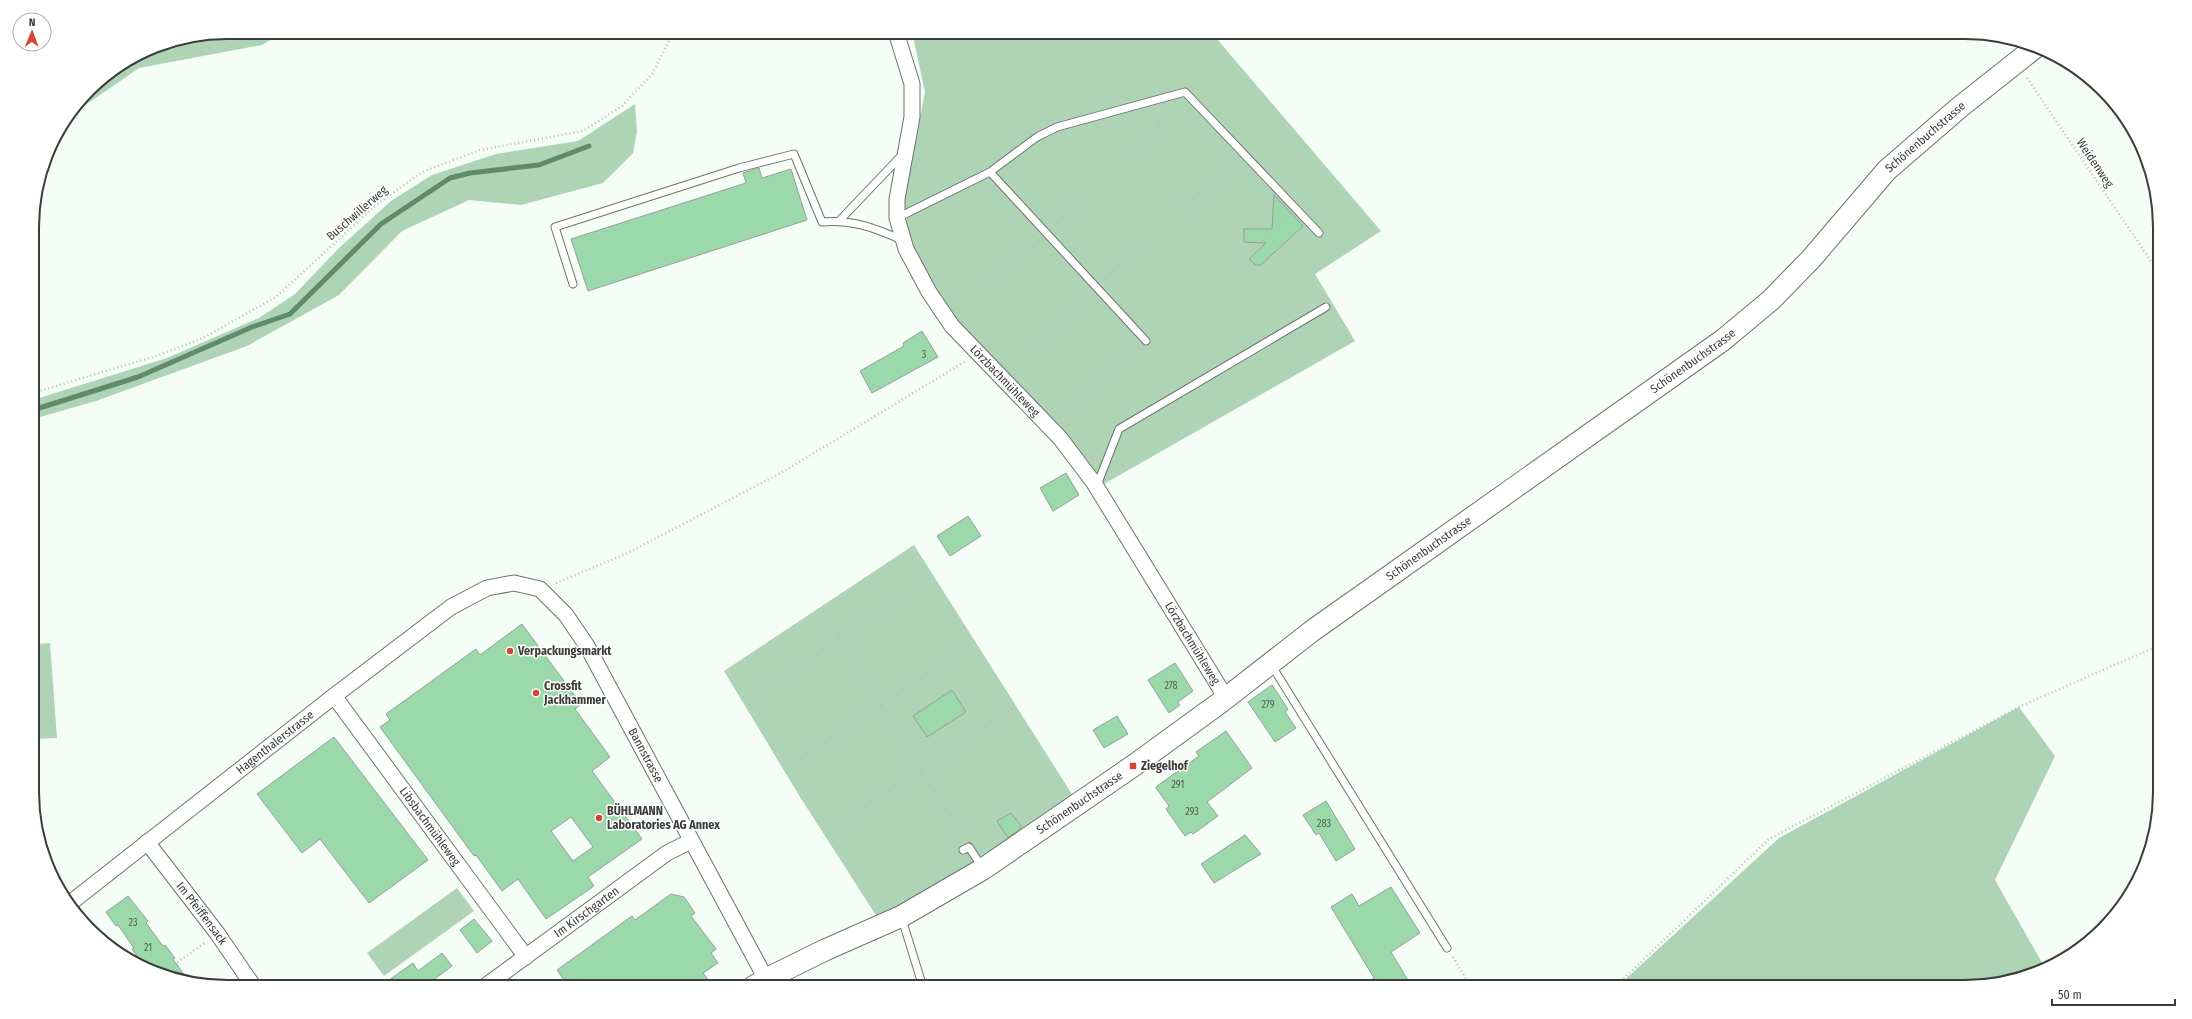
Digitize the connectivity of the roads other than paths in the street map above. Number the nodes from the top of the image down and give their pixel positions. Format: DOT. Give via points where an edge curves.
graph roads {
  1 [pos="898,39"];
  2 [pos="2031,51"];
  3 [pos="906,151"];
  4 [pos="990,172"];
  5 [pos="897,218"];
  6 [pos="840,220"];
  7 [pos="1319,233"];
  8 [pos="904,241"];
  9 [pos="573,284"];
  10 [pos="1326,307"];
  11 [pos="1146,341"];
  12 [pos="1094,483"];
  13 [pos="540,589"];
  14 [pos="1270,664"];
  15 [pos="334,696"];
  16 [pos="1226,698"];
  17 [pos="691,841"];
  18 [pos="147,842"];
  19 [pos="966,849"];
  20 [pos="984,869"];
  21 [pos="74,900"];
  22 [pos="902,916"];
  23 [pos="1447,948"];
  24 [pos="526,957"];
  25 [pos="249,980"];
  26 [pos="494,980"];
  27 [pos="758,980"];
  28 [pos="765,980"];
  29 [pos="921,980"];
  1 -- 3 [label="street, Lörzbachmühleweg" via="912,84 912,117"];
  2 -- 14 [label="street, Schönenbuchstrasse" via="1960,107 1888,170 1811,259 1771,300 1729,335 1312,631"];
  3 -- 5 [label="street, Lörzbachmühleweg" via="897,199"];
  3 -- 6 [label="lane"];
  4 -- 5 [label="lane"];
  4 -- 7 [label="lane" via="1037,136 1057,127 1185,92"];
  4 -- 11 [label="lane"];
  5 -- 8 [label="street, Lörzbachmühleweg"];
  6 -- 8 [label="lane" via="874,228"];
  6 -- 9 [label="lane" via="822,222 794,154 739,168 555,227"];
  8 -- 12 [label="street, Lörzbachmühleweg" via="928,292 952,326 1060,438"];
  10 -- 12 [label="lane" via="1119,429 1099,480"];
  12 -- 16 [label="street, Lörzbachmühleweg"];
  13 -- 15 [label="street, Hagenthalerstrasse" via="514,583 487,588 451,607"];
  13 -- 17 [label="street, Bannstrasse" via="566,615 587,646"];
  14 -- 16 [label="street, Schönenbuchstrasse"];
  14 -- 23 [label="lane"];
  15 -- 18 [label="street, Hagenthalerstrasse"];
  15 -- 24 [label="street, Libsbachmühleweg"];
  16 -- 20 [label="street, Schönenbuchstrasse" via="1105,786"];
  17 -- 24 [label="street, Im Kirschgarten" via="666,853"];
  17 -- 27 [label="street, Bannstrasse"];
  18 -- 21 [label="street, Hagenthalerstrasse"];
  18 -- 25 [label="street, Im Pfeiffensack" via="217,933"];
  19 -- 20 [label="lane"];
  20 -- 22 [label="street, Schönenbuchstrasse"];
  22 -- 28 [label="street, Schönenbuchstrasse"];
  22 -- 29 [label="lane"];
  24 -- 26 [label="street, Im Kirschgarten"];
}
